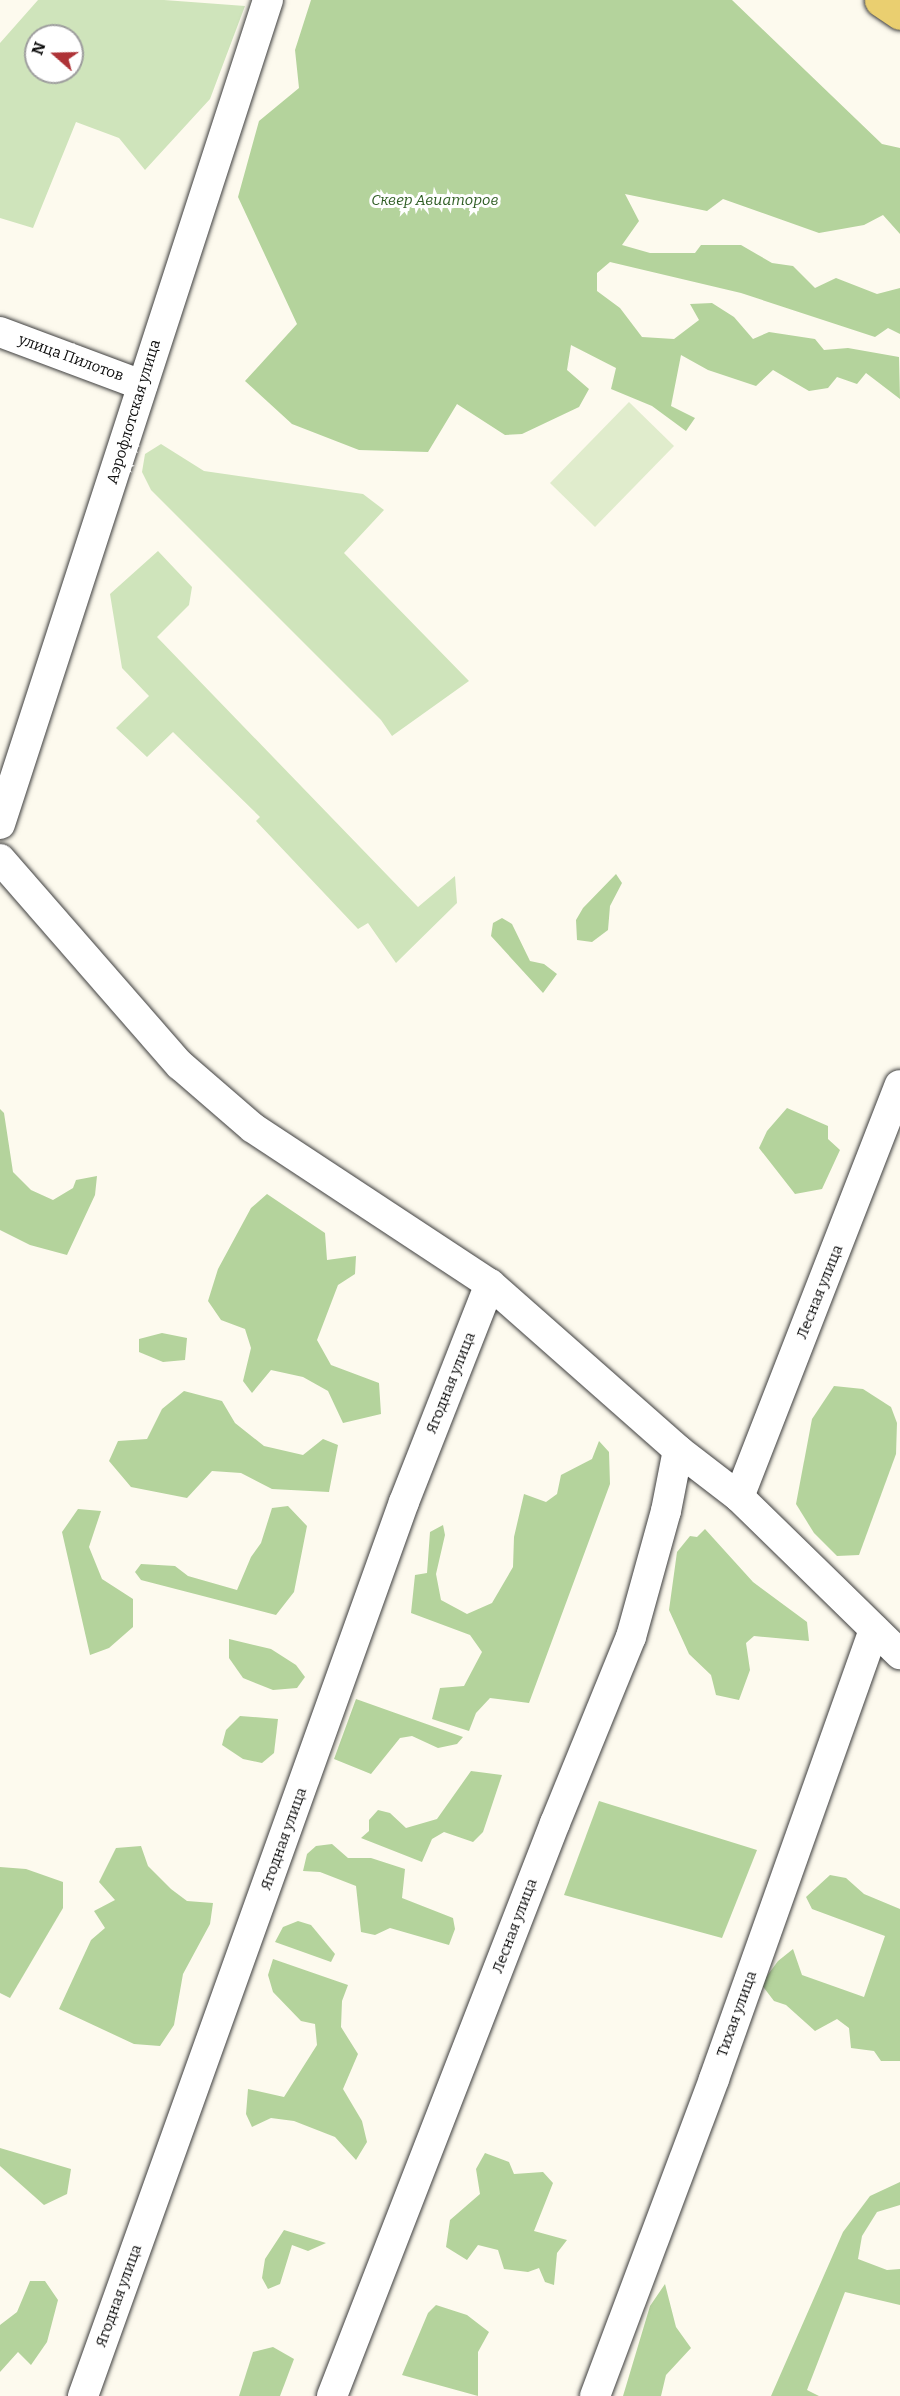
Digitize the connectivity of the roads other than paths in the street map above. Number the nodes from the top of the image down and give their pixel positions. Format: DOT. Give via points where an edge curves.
graph roads {
  1 [pos="268,0"];
  2 [pos="881,0"];
  3 [pos="900,13"];
  4 [pos="0,332"];
  5 [pos="142,385"];
  6 [pos="0,824"];
  7 [pos="0,860"];
  8 [pos="900,1085"];
  9 [pos="490,1284"];
  10 [pos="678,1450"];
  11 [pos="739,1497"];
  12 [pos="874,1630"];
  13 [pos="900,1654"];
  14 [pos="83,2396"];
  15 [pos="333,2396"];
  16 [pos="595,2396"];
  1 -- 5 [label="street, Аэрофлотская улица"];
  2 -- 3 [label="main road"];
  4 -- 5 [label="street, улица Пилотов"];
  5 -- 6 [label="street, Аэрофлотская улица"];
  7 -- 9 [label="street" via="180,1065 253,1128"];
  8 -- 11 [label="street, Лесная улица"];
  9 -- 10 [label="street"];
  9 -- 14 [label="street, Ягодная улица" via="404,1502"];
  10 -- 11 [label="street"];
  10 -- 15 [label="street, Лесная улица" via="666,1511 631,1637 550,1834"];
  11 -- 12 [label="street"];
  12 -- 13 [label="street"];
  12 -- 16 [label="street, Тихая улица" via="714,2079"];
}
